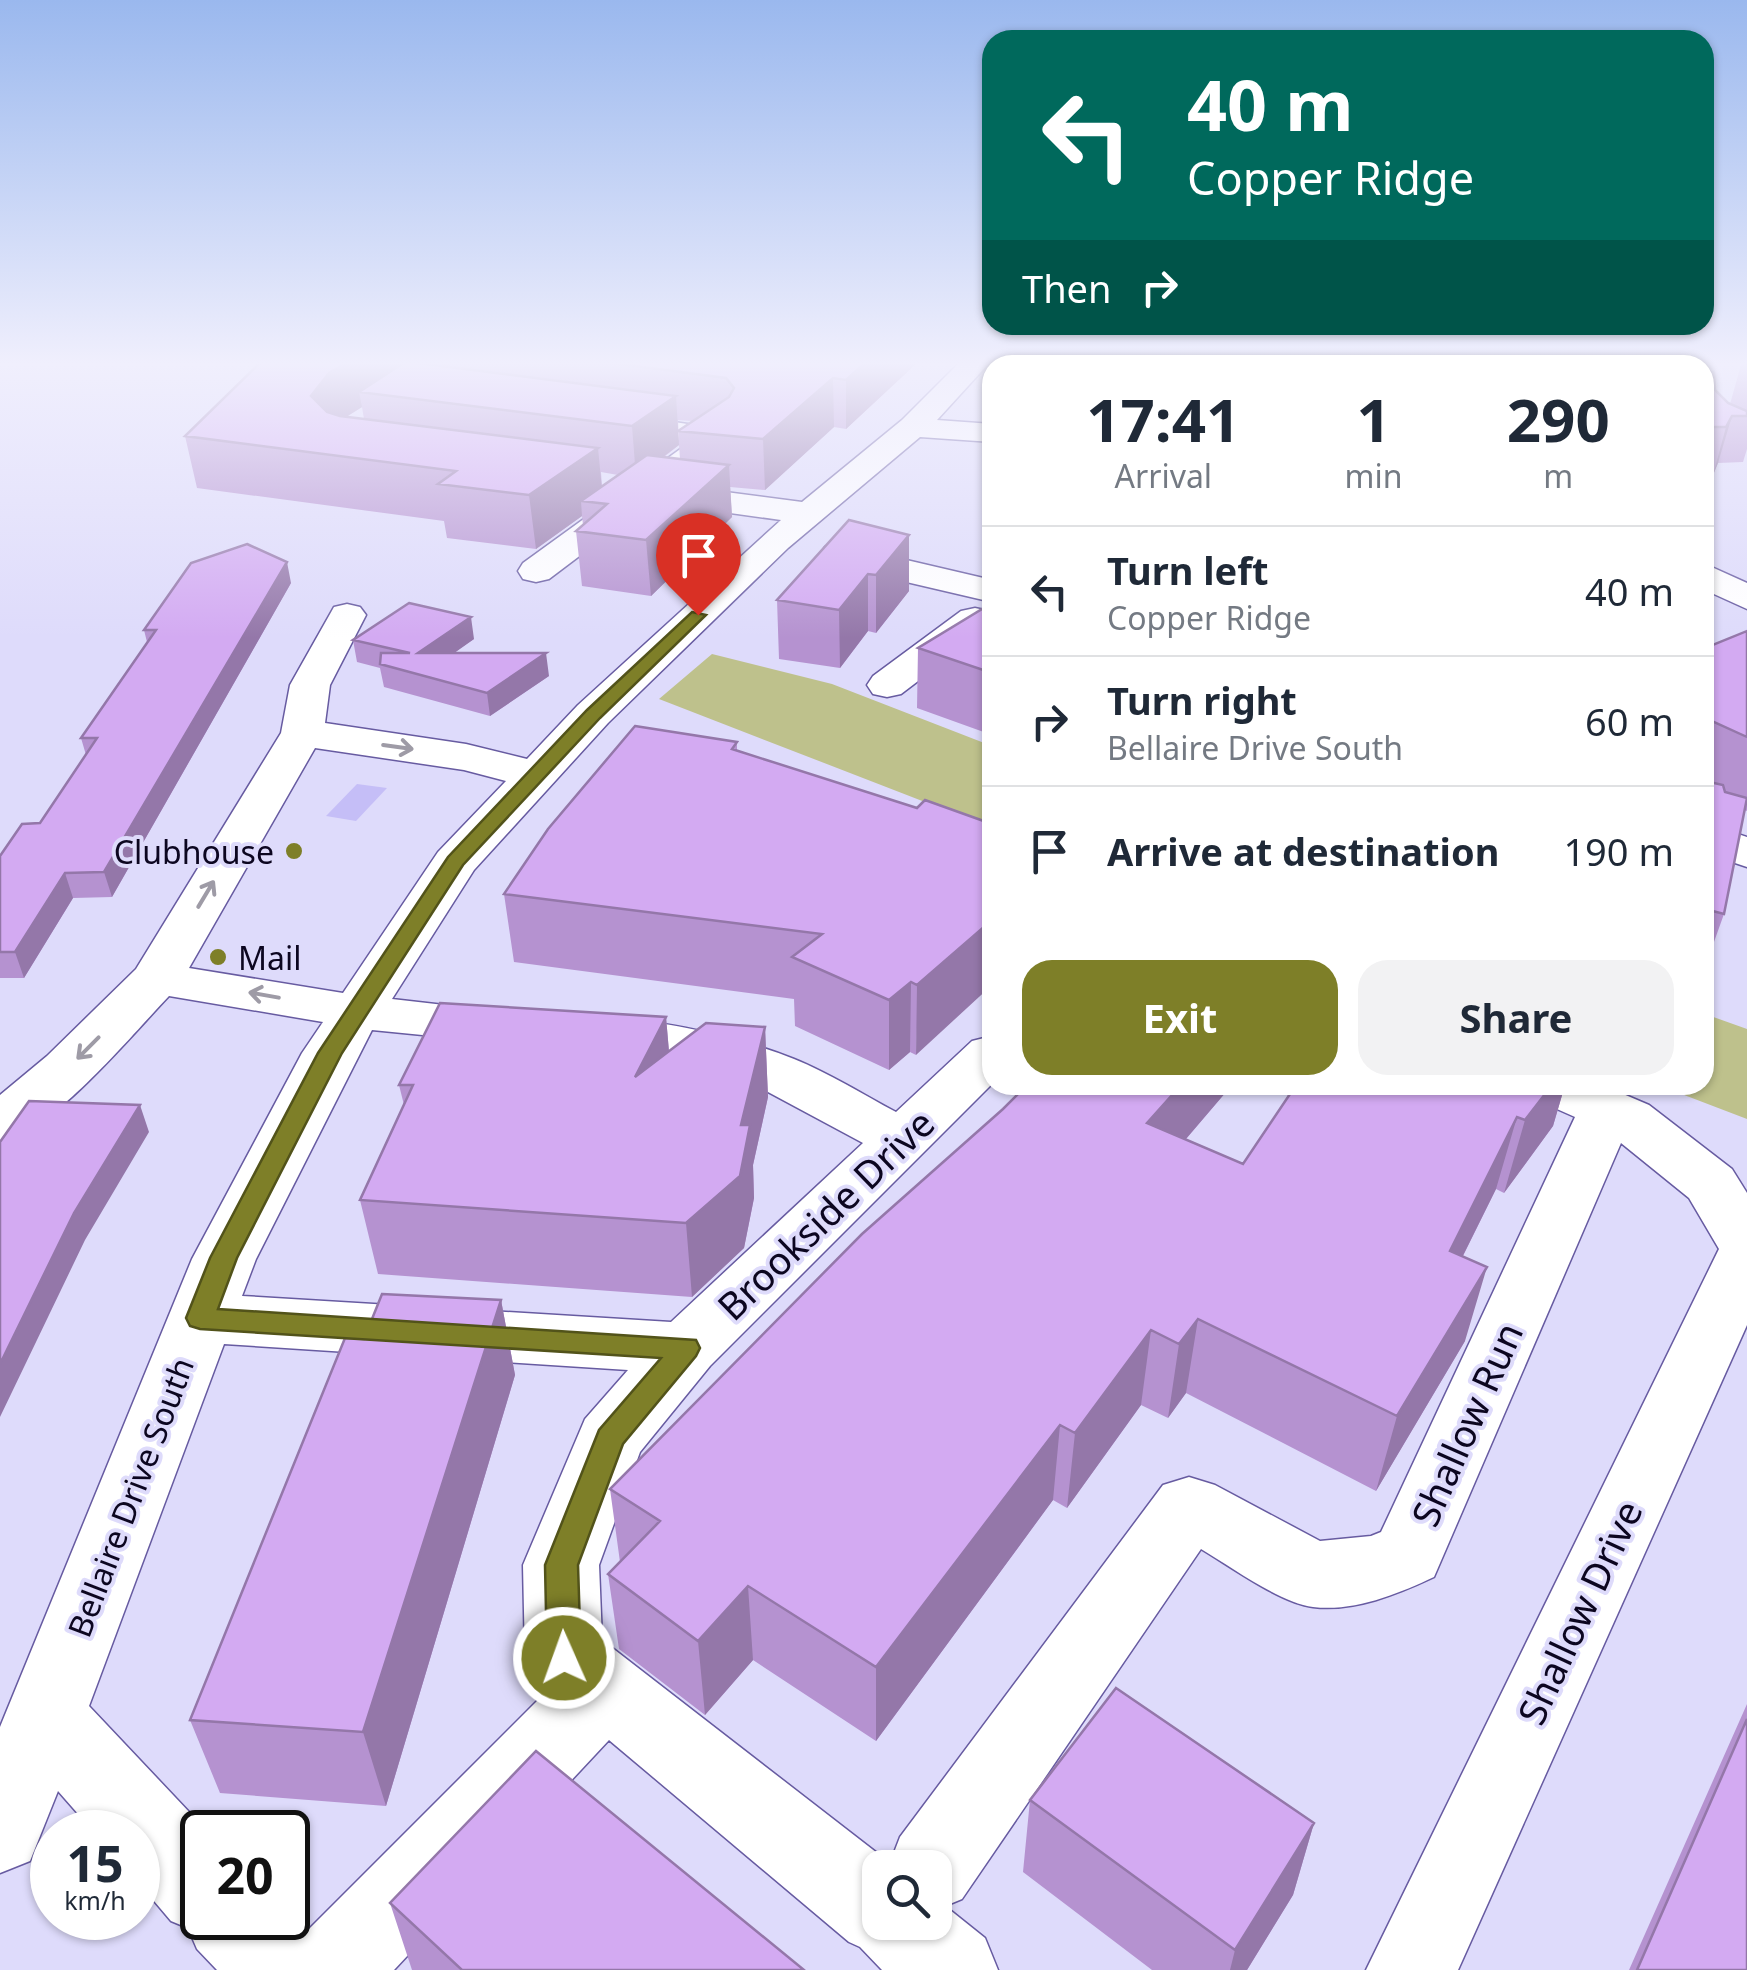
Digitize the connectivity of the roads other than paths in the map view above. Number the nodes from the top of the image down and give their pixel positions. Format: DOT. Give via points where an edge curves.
graph roads {
  1 [pos="692,454"];
  2 [pos="880,454"];
  3 [pos="605,486"];
  4 [pos="642,491"];
  5 [pos="792,527"];
  6 [pos="536,571"];
  7 [pos="1714,579"];
  8 [pos="982,588"];
  9 [pos="1747,598"];
  10 [pos="982,614"];
  11 [pos="347,615"];
  12 [pos="887,685"];
  13 [pos="302,733"];
  14 [pos="536,775"];
  15 [pos="1714,840"];
  16 [pos="1747,853"];
  17 [pos="157,978"];
  18 [pos="360,1012"];
  19 [pos="982,1063"];
  20 [pos="1580,1097"];
  21 [pos="0,1125"];
  22 [pos="902,1140"];
  23 [pos="1743,1272"];
  24 [pos="200,1318"];
  25 [pos="686,1348"];
  26 [pos="606,1687"];
  27 [pos="45,1716"];
  28 [pos="0,1830"];
  29 [pos="945,1850"];
  30 [pos="180,1866"];
  31 [pos="862,1896"];
  32 [pos="250,1940"];
  33 [pos="916,1940"];
  34 [pos="280,1970"];
  35 [pos="332,1970"];
  36 [pos="952,1970"];
  37 [pos="1410,1970"];
  1 -- 4 [label="street"];
  2 -- 5 [label="street, Bellaire Drive South"];
  3 -- 4 [label="street"];
  4 -- 5 [label="street"];
  4 -- 6 [label="street"];
  5 -- 8 [label="street"];
  5 -- 14 [label="street, Bellaire Drive South" via="612,721"];
  7 -- 9 [label="street"];
  10 -- 12 [label="street"];
  11 -- 13 [label="street" via="310,685"];
  13 -- 14 [label="street, one-way" via="466,756"];
  17 -- 13 [label="street, one-way"];
  14 -- 18 [label="street, Bellaire Drive South" via="455,862"];
  15 -- 16 [label="street"];
  18 -- 17 [label="street, one-way"];
  17 -- 21 [label="street, one-way"];
  18 -- 22 [label="street" via="672,1042 773,1070"];
  18 -- 24 [label="street, Bellaire Drive South" via="330,1053"];
  19 -- 22 [label="street, Brookside Drive"];
  20 -- 23 [label="street, Shallow Drive" via="1629,1120 1710,1184"];
  20 -- 29 [label="street, Shallow Run" via="1408,1554 1378,1568 1313,1574 1189,1507"];
  22 -- 25 [label="street, Brookside Drive"];
  23 -- 37 [label="street, Shallow Drive"];
  24 -- 25 [label="street"];
  24 -- 27 [label="street, Bellaire Drive South"];
  25 -- 26 [label="street, Brookside Drive" via="610,1438 561,1565 564,1658"];
  26 -- 31 [label="street"];
  26 -- 35 [label="street"];
  27 -- 28 [label="street, Bellaire Drive South"];
  27 -- 30 [label="street"];
  32 -- 34 [label="street"];
  33 -- 36 [label="street"];
}
